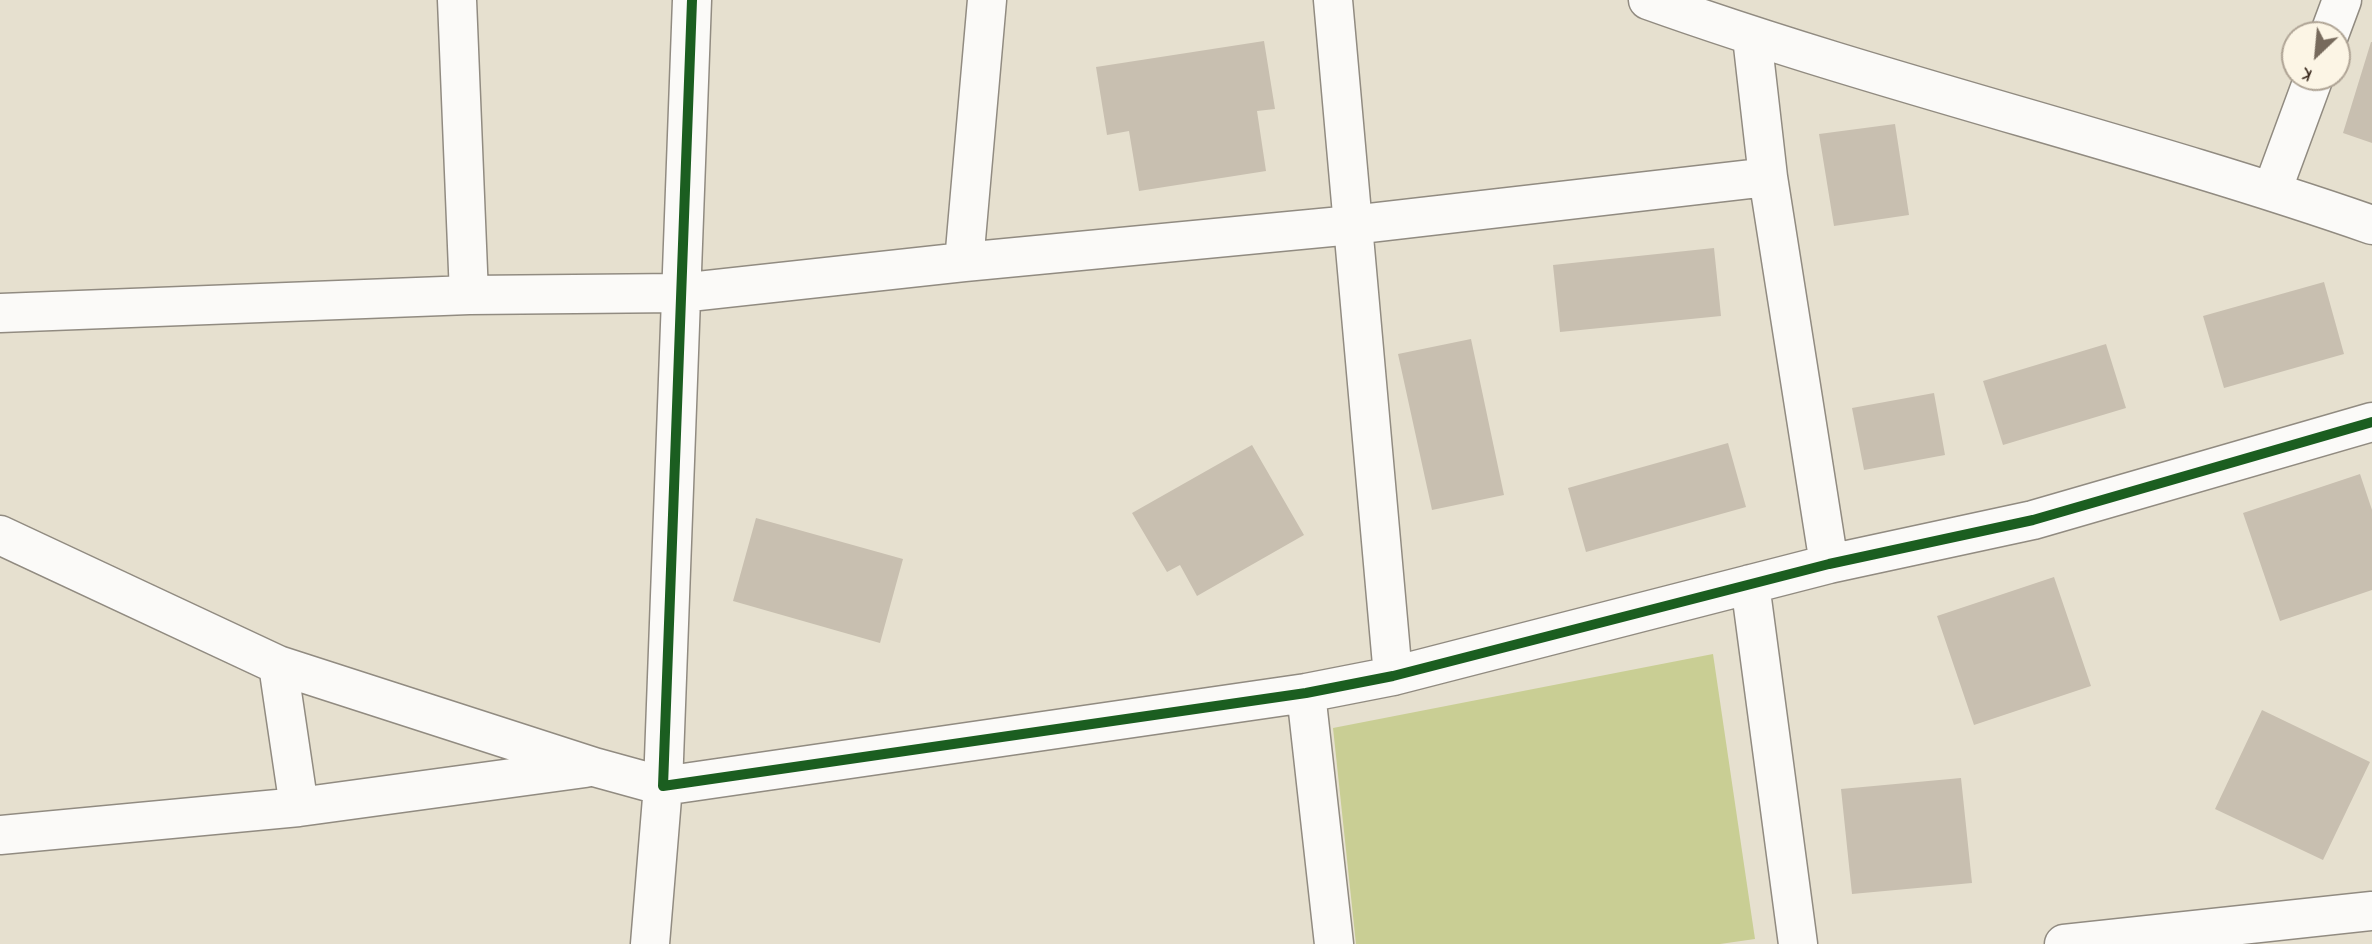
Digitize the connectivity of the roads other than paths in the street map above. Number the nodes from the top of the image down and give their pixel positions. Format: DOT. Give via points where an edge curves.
graph roads {
  1 [pos="457,0"];
  2 [pos="692,0"];
  3 [pos="987,0"];
  4 [pos="1333,0"];
  5 [pos="1648,0"];
  6 [pos="2342,0"];
  7 [pos="2334,21"];
  8 [pos="1752,37"];
  9 [pos="2309,91"];
  10 [pos="1768,177"];
  11 [pos="2273,191"];
  12 [pos="1352,225"];
  13 [pos="2372,225"];
  14 [pos="964,262"];
  15 [pos="680,293"];
  16 [pos="469,295"];
  17 [pos="0,313"];
  18 [pos="2372,422"];
  19 [pos="0,535"];
  20 [pos="1829,564"];
  21 [pos="1749,584"];
  22 [pos="278,665"];
  23 [pos="1393,676"];
  24 [pos="1306,693"];
  25 [pos="594,767"];
  26 [pos="663,786"];
  27 [pos="299,807"];
  28 [pos="0,835"];
  29 [pos="2372,911"];
  30 [pos="650,944"];
  31 [pos="1334,944"];
  32 [pos="1798,944"];
  33 [pos="2064,944"];
  1 -- 16 [label="street"];
  2 -- 15 [label="street"];
  3 -- 14 [label="street"];
  4 -- 12 [label="street"];
  5 -- 8 [label="street"];
  6 -- 7 [label="street"];
  8 -- 10 [label="street"];
  8 -- 11 [label="street"];
  9 -- 11 [label="street"];
  10 -- 12 [label="street"];
  10 -- 20 [label="street"];
  11 -- 13 [label="street"];
  12 -- 14 [label="street"];
  12 -- 23 [label="street"];
  14 -- 15 [label="street"];
  15 -- 16 [label="street"];
  15 -- 26 [label="street"];
  16 -- 17 [label="street"];
  18 -- 20 [label="street" via="2033,520"];
  19 -- 22 [label="street"];
  20 -- 21 [label="street"];
  21 -- 23 [label="street"];
  21 -- 32 [label="street"];
  22 -- 25 [label="street"];
  22 -- 27 [label="street"];
  23 -- 24 [label="street"];
  24 -- 26 [label="street"];
  24 -- 31 [label="street"];
  25 -- 26 [label="street"];
  25 -- 27 [label="street"];
  26 -- 30 [label="street"];
  27 -- 28 [label="street"];
  29 -- 33 [label="street"];
}
